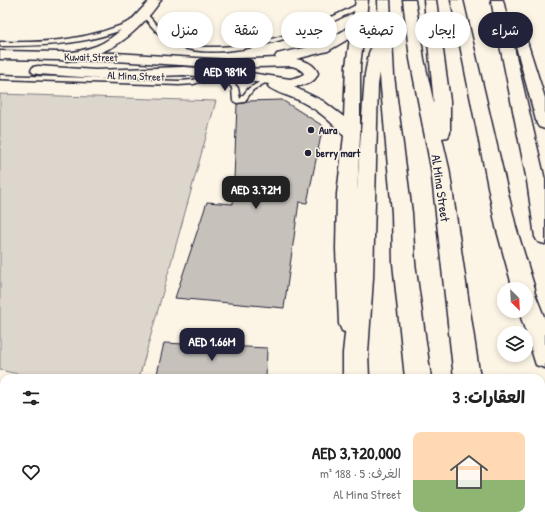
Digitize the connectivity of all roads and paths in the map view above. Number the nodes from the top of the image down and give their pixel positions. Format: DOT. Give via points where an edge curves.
graph roads {
  1 [pos="156,0"];
  2 [pos="384,0"];
  3 [pos="409,0"];
  4 [pos="430,0"];
  5 [pos="498,0"];
  6 [pos="362,2"];
  7 [pos="464,4"];
  8 [pos="361,12"];
  9 [pos="384,12"];
  10 [pos="138,20"];
  11 [pos="345,36"];
  12 [pos="5,44"];
  13 [pos="356,48"];
  14 [pos="377,48"];
  15 [pos="385,48"];
  16 [pos="0,55"];
  17 [pos="39,56"];
  18 [pos="67,57"];
  19 [pos="115,57"];
  20 [pos="181,61"];
  21 [pos="0,68"];
  22 [pos="15,68"];
  23 [pos="95,74"];
  24 [pos="0,77"];
  25 [pos="207,78"];
  26 [pos="228,79"];
  27 [pos="262,83"];
  28 [pos="545,124"];
  29 [pos="352,135"];
  30 [pos="440,168"];
  31 [pos="545,238"];
  32 [pos="522,282"];
  33 [pos="533,318"];
  34 [pos="545,357"];
  35 [pos="355,369"];
  36 [pos="418,374"];
  37 [pos="466,374"];
  1 -- 10 [label="street"];
  2 -- 9 [label="main road"];
  3 -- 30 [label="main road, Al Mina Street" via="416,52"];
  4 -- 30 [label="main road" via="442,101"];
  5 -- 28 [label="main road" via="509,12 516,27"];
  5 -- 31 [label="main road" via="536,181"];
  6 -- 8 [label="main road"];
  6 -- 10 [label="lane" via="331,20 297,34 253,46 225,49 195,48 175,43"];
  7 -- 32 [label="main road" via="467,42 506,227"];
  10 -- 12 [label="lane" via="104,34 73,42 45,45"];
  10 -- 18 [label="street" via="108,46"];
  10 -- 19 [label="street"];
  11 -- 20 [label="main road" via="335,44 308,53 266,58"];
  12 -- 17 [label="main road"];
  13 -- 29 [label="main road"];
  14 -- 35 [label="main road" via="367,150 362,280"];
  15 -- 36 [label="main road" via="402,212 404,263"];
  16 -- 17 [label="main road, Kuwait Street"];
  17 -- 18 [label="main road, Kuwait Street"];
  18 -- 19 [label="main road, Kuwait Street"];
  19 -- 20 [label="main road, Kuwait Street"];
  19 -- 22 [label="main road" via="107,63 97,65 53,64"];
  20 -- 23 [label="main road" via="229,64 292,62 303,65 311,73 302,81 290,83 184,71"];
  21 -- 22 [label="main road, Kuwait Street"];
  22 -- 23 [label="main road, Kuwait Street"];
  23 -- 25 [label="main road, Al Mina Street"];
  24 -- 25 [label="lane" via="179,83"];
  25 -- 26 [label="main road, Al Mina Street"];
  26 -- 27 [label="main road, Al Mina Street"];
  26 -- 27 [label="lane" via="240,101 251,89"];
  27 -- 29 [label="main road, Al Mina Street" via="306,98 331,114"];
  29 -- 35 [label="main road" via="347,249"];
  30 -- 37 [label="main road, Al Mina Street"];
  33 -- 34 [label="main road"];
}
